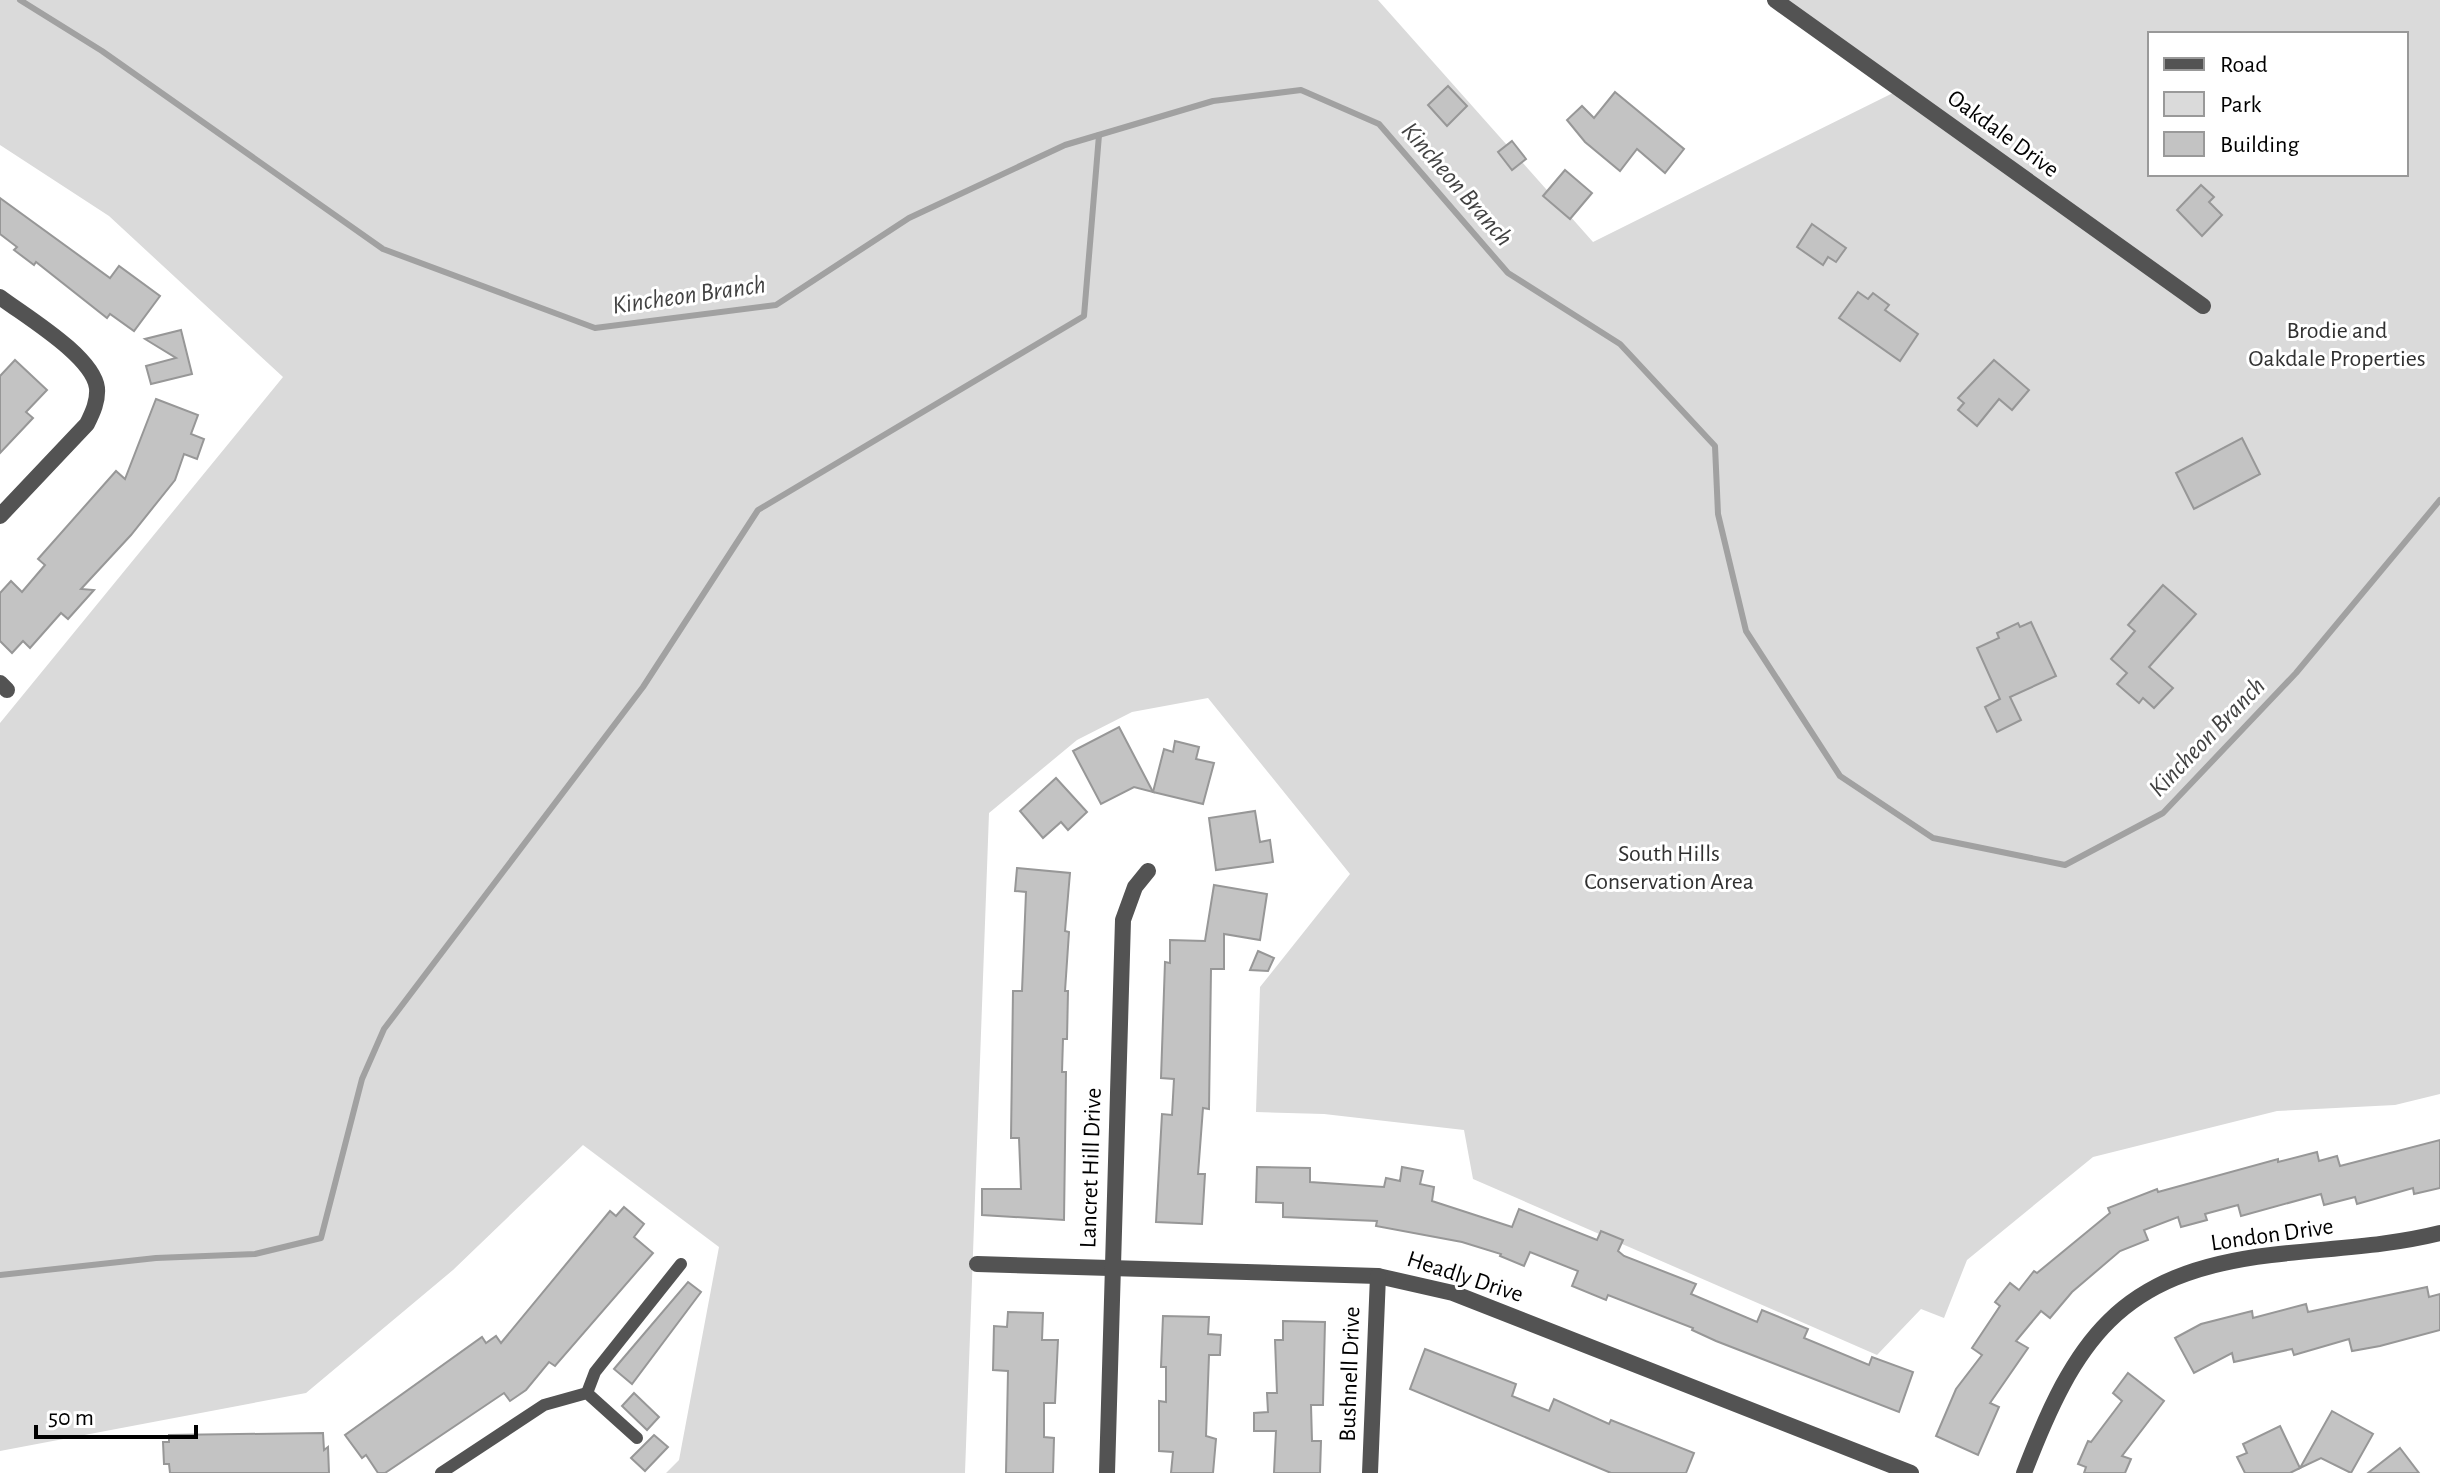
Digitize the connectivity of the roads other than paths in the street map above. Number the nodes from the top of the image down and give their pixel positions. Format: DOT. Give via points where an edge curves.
graph roads {
  1 [pos="1775,0"];
  2 [pos="0,297"];
  3 [pos="2203,306"];
  4 [pos="0,516"];
  5 [pos="1148,871"];
  6 [pos="2440,1233"];
  7 [pos="681,1264"];
  8 [pos="977,1264"];
  9 [pos="1113,1267"];
  10 [pos="1378,1276"];
  11 [pos="587,1393"];
  12 [pos="637,1438"];
  13 [pos="441,1473"];
  14 [pos="1107,1473"];
  15 [pos="1370,1473"];
  16 [pos="1911,1473"];
  17 [pos="2024,1473"];
  1 -- 3 [label="street, Oakdale Drive"];
  2 -- 4 [label="street" via="69,349 97,385 87,424"];
  5 -- 9 [label="street, Lancret Hill Drive" via="1135,887 1123,920"];
  6 -- 17 [label="street, London Drive" via="2402,1242 2269,1255 2160,1284 2109,1320 2073,1363"];
  7 -- 11 [label="lane" via="595,1372"];
  8 -- 9 [label="street, Headly Drive"];
  9 -- 10 [label="street, Headly Drive"];
  9 -- 14 [label="street, Lancret Hill Drive"];
  10 -- 15 [label="street, Bushnell Drive"];
  10 -- 16 [label="street, Headly Drive" via="1453,1293"];
  11 -- 12 [label="lane"];
  11 -- 13 [label="lane" via="544,1405"];
}
